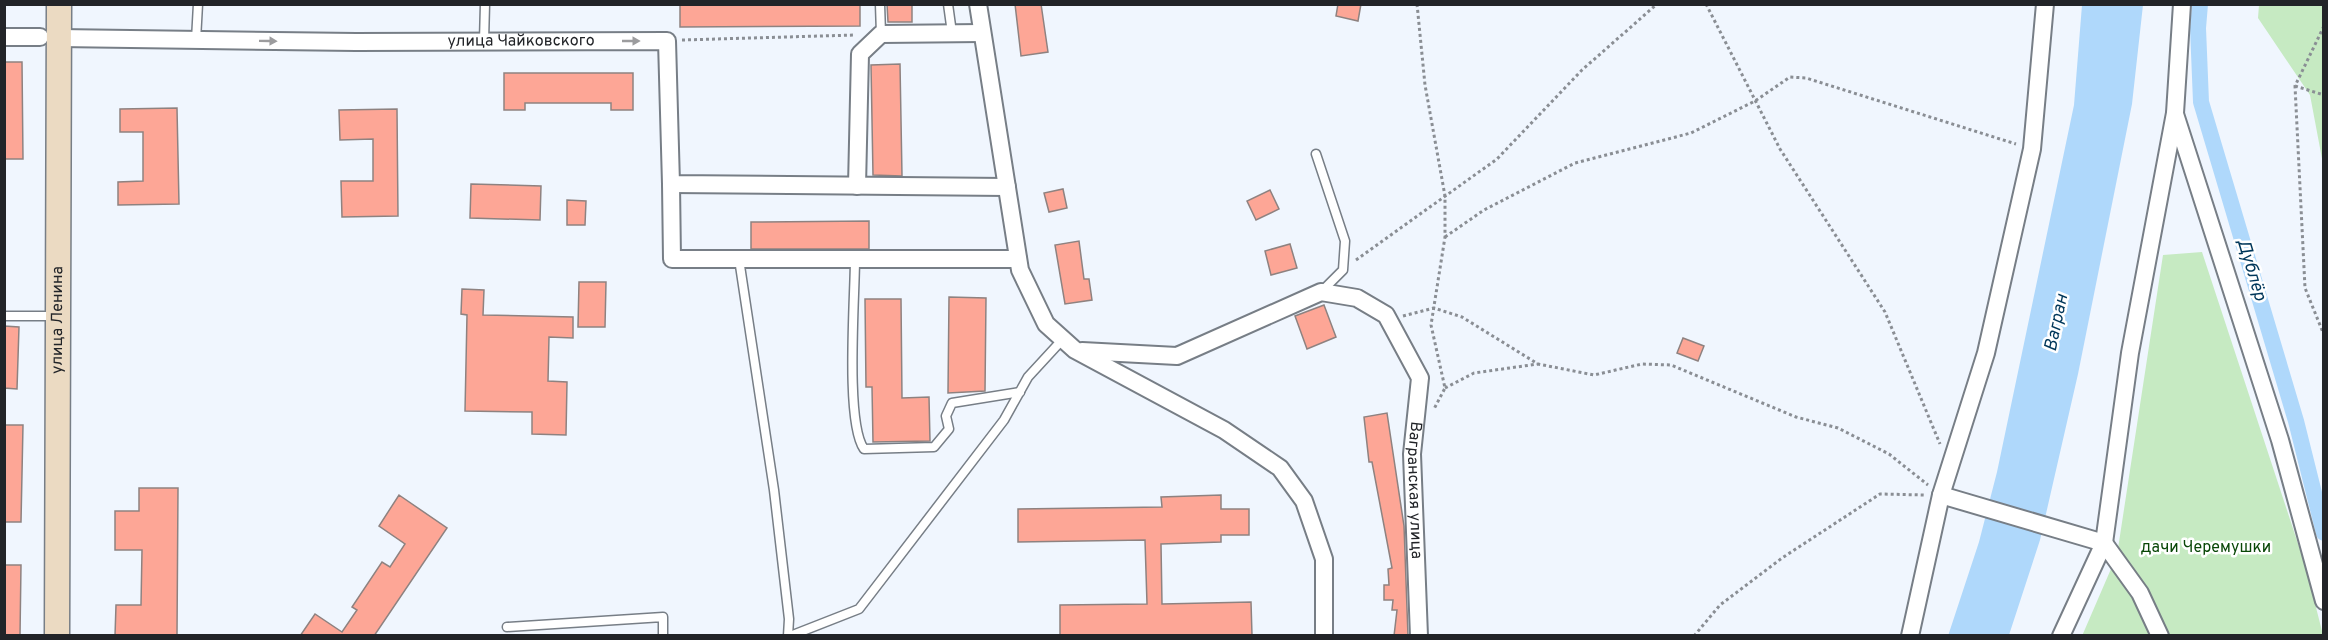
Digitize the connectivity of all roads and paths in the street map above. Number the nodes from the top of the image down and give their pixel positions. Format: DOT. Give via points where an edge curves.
graph roads {
  1 [pos="59,4"];
  2 [pos="198,4"];
  3 [pos="485,4"];
  4 [pos="880,4"];
  5 [pos="948,4"];
  6 [pos="978,4"];
  7 [pos="1417,4"];
  8 [pos="1657,4"];
  9 [pos="1706,4"];
  10 [pos="2045,4"];
  11 [pos="2182,4"];
  12 [pos="2324,26"];
  13 [pos="952,33"];
  14 [pos="982,33"];
  15 [pos="881,34"];
  16 [pos="12,37"];
  17 [pos="50,38"];
  18 [pos="203,40"];
  19 [pos="668,41"];
  20 [pos="484,42"];
  21 [pos="2295,86"];
  22 [pos="2324,95"];
  23 [pos="1755,101"];
  24 [pos="2175,113"];
  25 [pos="2032,149"];
  26 [pos="1316,154"];
  27 [pos="671,184"];
  28 [pos="857,186"];
  29 [pos="1007,187"];
  30 [pos="1445,196"];
  31 [pos="1445,237"];
  32 [pos="739,259"];
  33 [pos="855,259"];
  34 [pos="1018,259"];
  35 [pos="1343,270"];
  36 [pos="1321,292"];
  37 [pos="1434,308"];
  38 [pos="1386,315"];
  39 [pos="4,316"];
  40 [pos="57,316"];
  41 [pos="2324,335"];
  42 [pos="1062,339"];
  43 [pos="1076,350"];
  44 [pos="1538,364"];
  45 [pos="1445,388"];
  46 [pos="1020,392"];
  47 [pos="1431,417"];
  48 [pos="1950,468"];
  49 [pos="1941,495"];
  50 [pos="2099,541"];
  51 [pos="2324,601"];
  52 [pos="507,627"];
  53 [pos="57,636"];
  54 [pos="663,636"];
  55 [pos="789,636"];
  56 [pos="1324,636"];
  57 [pos="1419,636"];
  58 [pos="1694,636"];
  59 [pos="1910,636"];
  60 [pos="2061,636"];
  61 [pos="2160,636"];
  1 -- 17 [label="main road, улица Ленина"];
  2 -- 18 [label="lane"];
  3 -- 20 [label="lane"];
  4 -- 15 [label="lane"];
  5 -- 13 [label="lane"];
  6 -- 14 [label="street"];
  7 -- 30 [label="path" via="1425,85"];
  8 -- 30 [label="path" via="1581,70 1497,159"];
  9 -- 23 [label="path"];
  10 -- 25 [label="street"];
  11 -- 24 [label="street"];
  12 -- 21 [label="path"];
  13 -- 14 [label="street"];
  13 -- 15 [label="street"];
  14 -- 29 [label="street"];
  15 -- 19 [label="path"];
  15 -- 28 [label="street" via="860,54"];
  16 -- 17 [label="street, улица Чайковского"];
  17 -- 18 [label="street, улица Чайковского"];
  17 -- 40 [label="main road, улица Ленина"];
  18 -- 20 [label="street, улица Чайковского, one-way"];
  20 -- 19 [label="street, улица Чайковского, one-way"];
  19 -- 27 [label="street"];
  21 -- 22 [label="path"];
  21 -- 41 [label="path" via="2306,288"];
  23 -- 25 [label="path" via="1790,77 1806,78"];
  23 -- 31 [label="path" via="1690,133 1575,164 1484,210"];
  23 -- 48 [label="path" via="1780,148 1885,312"];
  24 -- 50 [label="street"];
  24 -- 51 [label="street" via="2280,440"];
  25 -- 48 [label="street" via="1986,353"];
  26 -- 35 [label="lane" via="1346,240"];
  27 -- 28 [label="street"];
  27 -- 32 [label="street" via="672,259"];
  28 -- 29 [label="street"];
  29 -- 34 [label="street"];
  30 -- 31 [label="path"];
  30 -- 35 [label="path"];
  31 -- 37 [label="path"];
  32 -- 33 [label="street"];
  32 -- 55 [label="lane" via="774,490"];
  33 -- 34 [label="street"];
  33 -- 46 [label="lane" via="854,414 864,449 934,447 949,429 946,416 952,403"];
  34 -- 42 [label="street" via="1046,324"];
  35 -- 36 [label="lane"];
  36 -- 38 [label="street" via="1357,298"];
  36 -- 43 [label="street" via="1177,356"];
  37 -- 38 [label="path" via="1407,316"];
  37 -- 44 [label="path" via="1462,317"];
  37 -- 45 [label="path" via="1431,325"];
  38 -- 57 [label="street, Вагранская улица" via="1420,378 1412,454"];
  39 -- 40 [label="lane"];
  40 -- 53 [label="main road, улица Ленина"];
  42 -- 43 [label="street"];
  42 -- 46 [label="lane" via="1028,377"];
  43 -- 56 [label="street" via="1224,430 1281,468 1304,501 1324,559"];
  44 -- 45 [label="path" via="1474,373"];
  44 -- 49 [label="path" via="1594,375 1642,364 1671,365 1796,417 1838,428 1889,454"];
  45 -- 47 [label="path"];
  46 -- 55 [label="lane" via="1004,420 859,609"];
  48 -- 49 [label="street"];
  49 -- 50 [label="street"];
  49 -- 58 [label="path" via="1880,494 1782,558 1720,605"];
  49 -- 59 [label="street"];
  50 -- 60 [label="street"];
  50 -- 61 [label="street" via="2140,593"];
  52 -- 54 [label="lane" via="663,617"];
}
